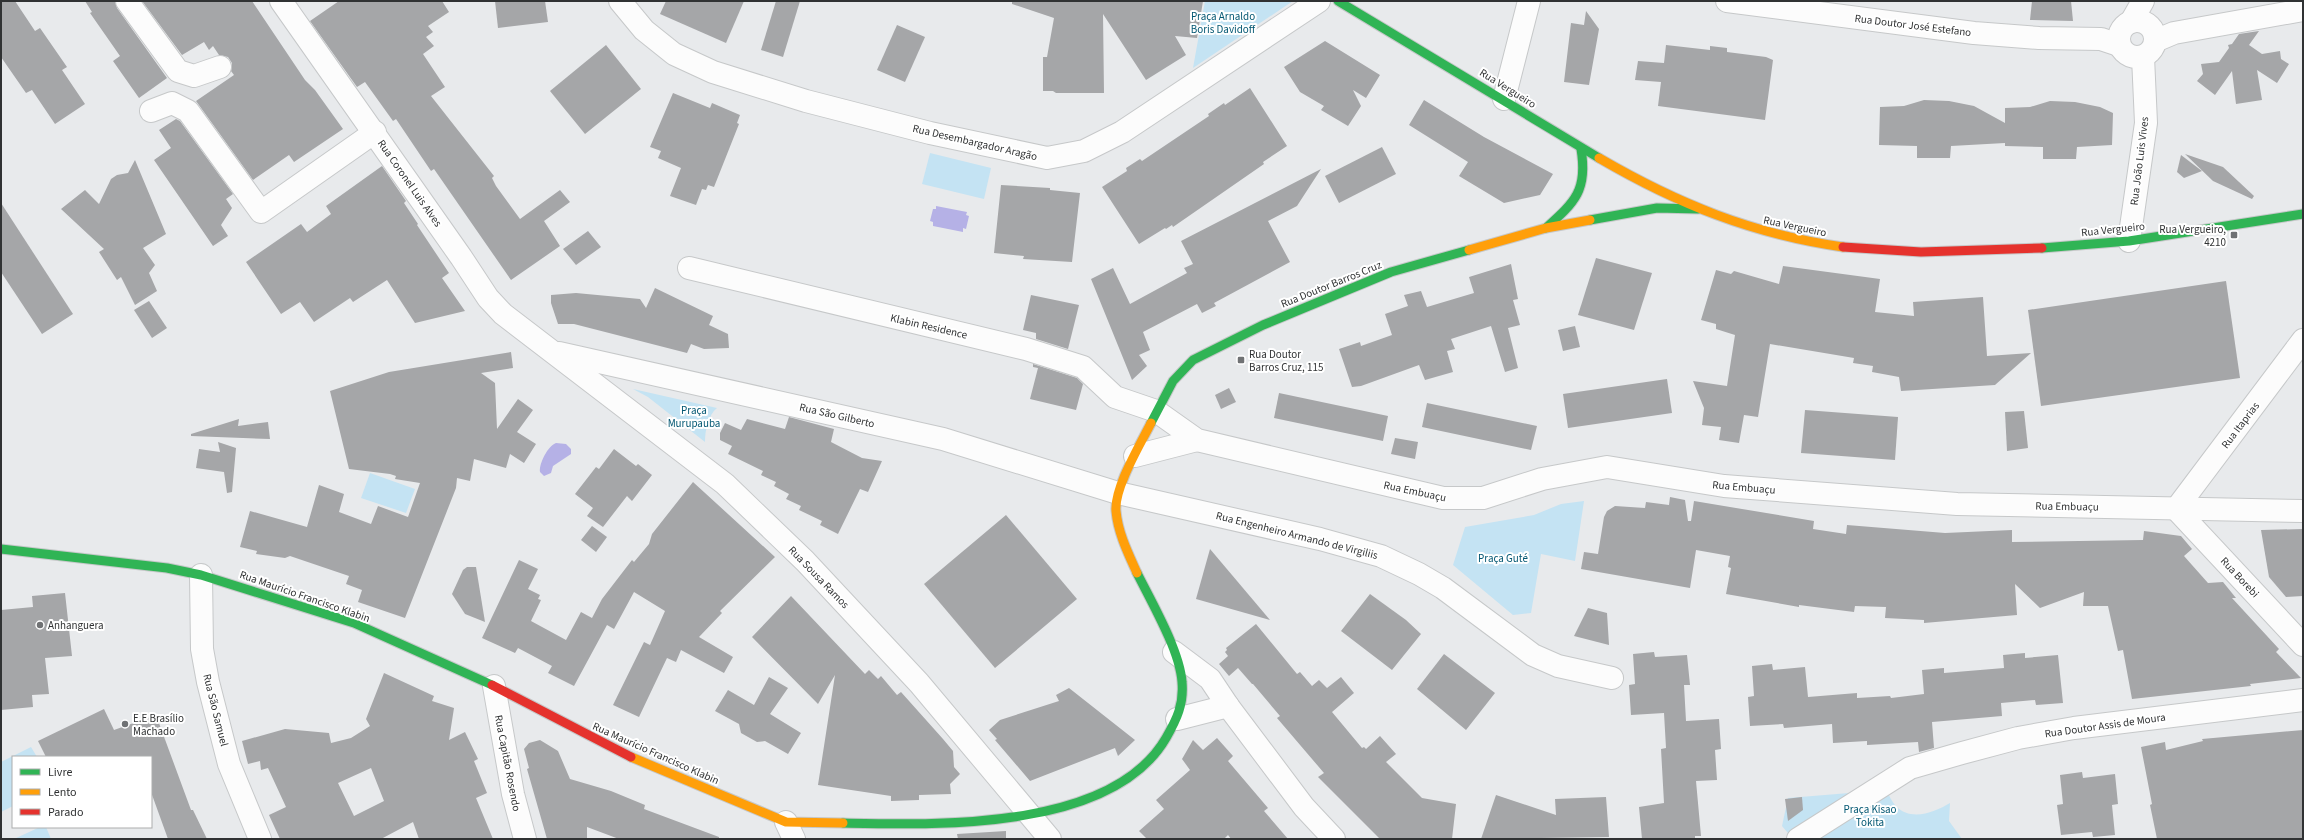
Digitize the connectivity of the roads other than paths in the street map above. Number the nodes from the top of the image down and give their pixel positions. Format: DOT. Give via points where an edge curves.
graph roads {
  1 [pos="127,1"];
  2 [pos="282,1"];
  3 [pos="620,1"];
  4 [pos="1319,1"];
  5 [pos="1338,1"];
  6 [pos="1528,1"];
  7 [pos="1726,1"];
  8 [pos="2303,10"];
  9 [pos="2139,29"];
  10 [pos="220,67"];
  11 [pos="1504,99"];
  12 [pos="152,111"];
  13 [pos="374,132"];
  14 [pos="1581,149"];
  15 [pos="1698,209"];
  16 [pos="2303,214"];
  17 [pos="1546,228"];
  18 [pos="2129,241"];
  19 [pos="688,268"];
  20 [pos="2303,340"];
  21 [pos="552,352"];
  22 [pos="1156,411"];
  23 [pos="1197,440"];
  24 [pos="1135,456"];
  25 [pos="1118,493"];
  26 [pos="2176,509"];
  27 [pos="2303,511"];
  28 [pos="1,549"];
  29 [pos="201,575"];
  30 [pos="2303,645"];
  31 [pos="1174,652"];
  32 [pos="1612,678"];
  33 [pos="494,686"];
  34 [pos="2303,700"];
  35 [pos="1228,706"];
  36 [pos="1177,719"];
  37 [pos="1028,815"];
  38 [pos="790,830"];
  39 [pos="260,839"];
  40 [pos="525,839"];
  41 [pos="1050,839"];
  42 [pos="1334,839"];
  43 [pos="1798,839"];
  1 -- 10 [label="street" via="178,71 194,76"];
  2 -- 13 [label="street, Rua Coronel Luis Alves"];
  3 -- 4 [label="street, Rua Desembargador Aragão" via="644,30 674,54 713,72 806,101 1047,158 1084,151 1122,132"];
  5 -- 11 [label="street, Rua Vergueiro"];
  6 -- 11 [label="street"];
  7 -- 9 [label="street, Rua Doutor José Estefano" via="1974,33 2039,38"];
  8 -- 9 [label="street, Rua Doutor José Estefano"];
  9 -- 18 [label="street, Rua João Luis Vives" via="2146,123"];
  11 -- 14 [label="street, Rua Vergueiro"];
  12 -- 13 [label="street" via="172,103 188,111 261,212"];
  13 -- 21 [label="street, Rua Coronel Luis Alves" via="488,298 503,314"];
  14 -- 15 [label="street, Rua Vergueiro"];
  14 -- 17 [label="street, Rua Doutor Barros Cruz" via="1585,177 1581,192 1572,205"];
  15 -- 17 [label="street, Rua Doutor Barros Cruz" via="1657,208"];
  15 -- 18 [label="street, Rua Vergueiro" via="1765,234 1814,244 1885,252 1958,252"];
  16 -- 18 [label="street, Rua Vergueiro"];
  17 -- 22 [label="street, Rua Doutor Barros Cruz" via="1391,272 1263,324 1193,360 1173,381"];
  19 -- 22 [label="street, Klabin Residence" via="1073,362 1115,396"];
  20 -- 26 [label="street, Rua Itaprias"];
  21 -- 25 [label="street, Rua São Gilberto" via="943,439"];
  21 -- 37 [label="street, Rua Sousa Ramos" via="726,484 756,512 919,683"];
  22 -- 23 [label="street, Rua Embuaçu"];
  22 -- 24 [label="street, Rua Doutor Barros Cruz"];
  23 -- 24 [label="street, Rua Embuaçu"];
  23 -- 26 [label="street, Rua Embuaçu" via="1442,498 1483,498 1542,479 1607,467 1724,486 1957,504"];
  24 -- 25 [label="street, Rua Doutor Barros Cruz"];
  25 -- 31 [label="street, Rua Maurício Francisco Klabin" via="1116,511 1122,539"];
  25 -- 32 [label="street, Rua Engenheiro Armando de Virgiliis" via="1320,539 1381,556 1443,588 1533,655 1558,666"];
  26 -- 27 [label="street, Rua Embuaçu"];
  26 -- 30 [label="street, Rua Borebi"];
  28 -- 29 [label="street, Rua Maurício Francisco Klabin" via="167,568"];
  29 -- 33 [label="street, Rua Maurício Francisco Klabin" via="354,623"];
  29 -- 39 [label="street, Rua São Samuel" via="202,649 208,682 229,764"];
  31 -- 35 [label="street" via="1210,679"];
  31 -- 36 [label="street, Rua Maurício Francisco Klabin" via="1183,691"];
  33 -- 38 [label="street, Rua Maurício Francisco Klabin" via="611,748"];
  33 -- 40 [label="street, Rua Capitão Rosendo" via="506,757"];
  34 -- 43 [label="street, Rua Doutor Assis de Moura" via="2074,728 2018,738 1910,768"];
  35 -- 36 [label="street"];
  35 -- 42 [label="street" via="1304,807"];
  36 -- 37 [label="street, Rua Maurício Francisco Klabin" via="1159,750 1131,778 1085,800"];
  37 -- 38 [label="street, Rua Maurício Francisco Klabin" via="984,821"];
  37 -- 41 [label="street, Rua Sousa Ramos"];
}
